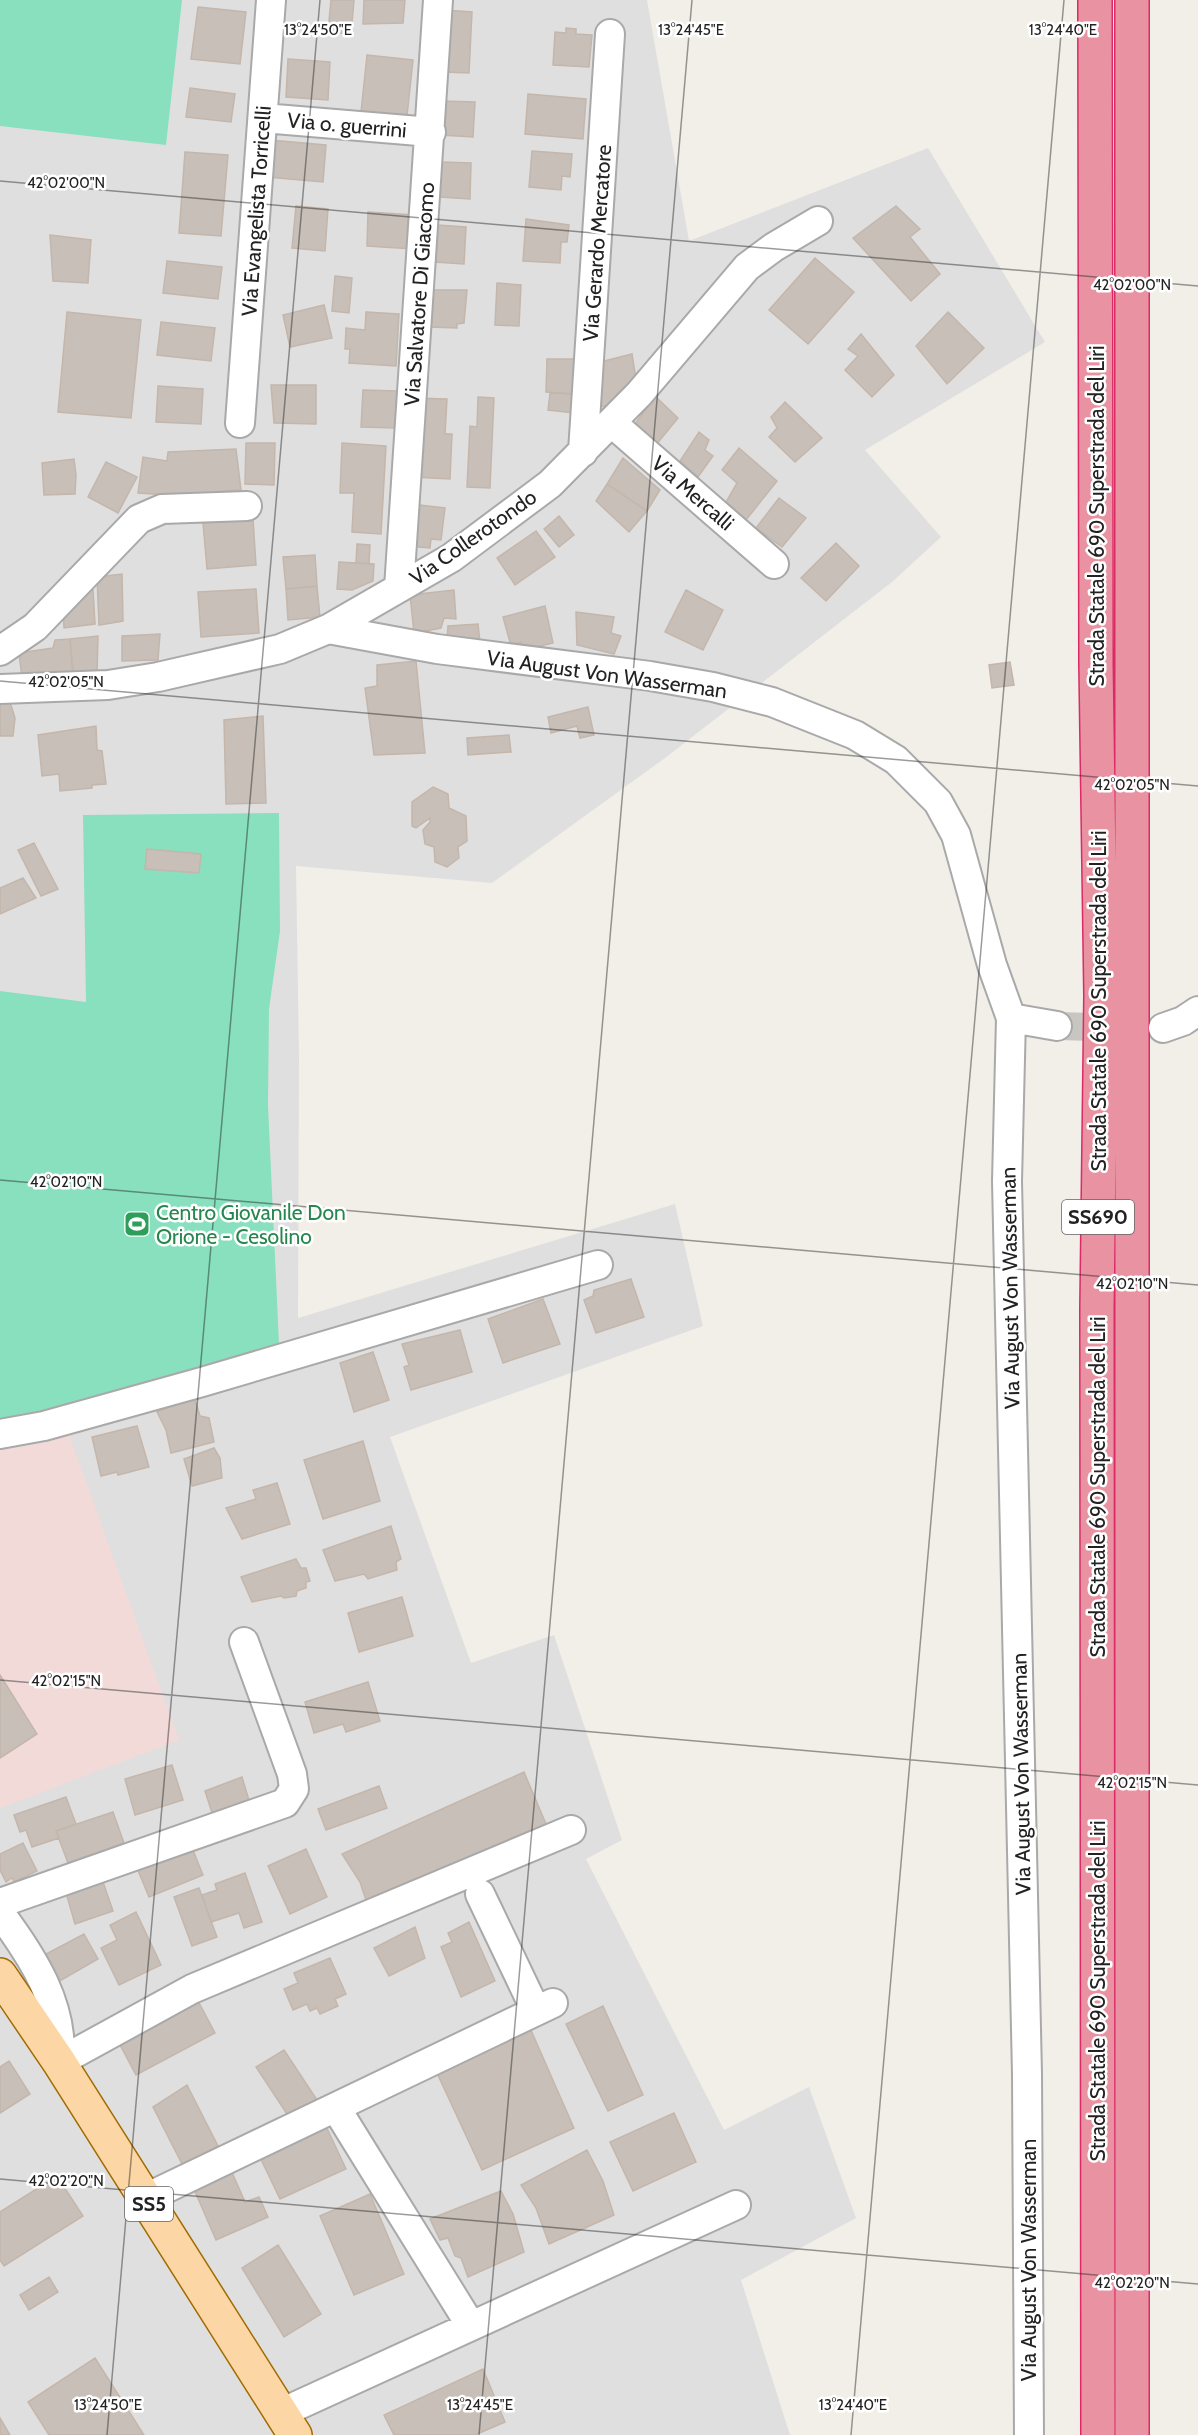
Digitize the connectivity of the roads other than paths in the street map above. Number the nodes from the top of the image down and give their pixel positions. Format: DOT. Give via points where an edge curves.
graph roads {
  1 [pos="270,0"];
  2 [pos="438,0"];
  3 [pos="1095,0"];
  4 [pos="1132,0"];
  5 [pos="610,34"];
  6 [pos="263,118"];
  7 [pos="430,132"];
  8 [pos="818,221"];
  9 [pos="240,423"];
  10 [pos="612,423"];
  11 [pos="584,452"];
  12 [pos="247,506"];
  13 [pos="774,564"];
  14 [pos="399,588"];
  15 [pos="328,629"];
  16 [pos="0,651"];
  17 [pos="0,689"];
  18 [pos="1198,1011"];
  19 [pos="1011,1018"];
  20 [pos="1057,1026"];
  21 [pos="1163,1029"];
  22 [pos="598,1265"];
  23 [pos="0,1434"];
  24 [pos="244,1642"];
  25 [pos="571,1830"];
  26 [pos="480,1894"];
  27 [pos="0,1903"];
  28 [pos="0,1913"];
  29 [pos="0,1975"];
  30 [pos="59,2062"];
  31 [pos="336,2108"];
  32 [pos="146,2198"];
  33 [pos="736,2205"];
  34 [pos="471,2326"];
  35 [pos="288,2424"];
  36 [pos="1029,2435"];
  37 [pos="1098,2435"];
  38 [pos="1132,2435"];
  1 -- 6 [label="street, Via Evangelista Torricelli"];
  2 -- 7 [label="street, Via Salvatore Di Giacomo"];
  3 -- 37 [label="highway, Strada Statale 690 Superstrada del Liri / SS690" via="1096,664 1101,995 1097,1309"];
  4 -- 38 [label="highway, Strada Statale 690 Superstrada del Liri / SS690"];
  5 -- 11 [label="street, Via Gerardo Mercatore"];
  6 -- 7 [label="street, Via o. guerrini"];
  6 -- 9 [label="street, Via Evangelista Torricelli"];
  7 -- 14 [label="street, Via Salvatore Di Giacomo"];
  8 -- 10 [label="street, Via Collerotondo" via="747,267"];
  10 -- 11 [label="street, Via Collerotondo"];
  10 -- 13 [label="street, Via Mercalli"];
  11 -- 14 [label="street, Via Collerotondo" via="544,489 479,538"];
  12 -- 16 [label="street" via="162,509 139,519 35,627"];
  14 -- 15 [label="street, Via Collerotondo"];
  15 -- 17 [label="street, Via Collerotondo" via="280,649 158,677 108,685"];
  15 -- 19 [label="street, Via August Von Wasserman" via="436,649 620,671 713,687 802,712 874,745 923,783 951,824"];
  18 -- 21 [label="street"];
  19 -- 20 [label="street"];
  19 -- 36 [label="street, Via August Von Wasserman" via="1007,1160 1028,2100"];
  22 -- 23 [label="street" via="202,1382 44,1426"];
  24 -- 27 [label="street" via="292,1774 294,1789 285,1803"];
  25 -- 30 [label="street" via="192,1989"];
  26 -- 31 [label="street" via="545,2007"];
  28 -- 30 [label="street" via="30,1957 53,2004 61,2034"];
  29 -- 30 [label="main road, SS5"];
  30 -- 32 [label="main road, SS5"];
  31 -- 32 [label="street"];
  31 -- 34 [label="street"];
  32 -- 35 [label="main road, SS5"];
  33 -- 34 [label="street"];
  34 -- 35 [label="street"];
}
